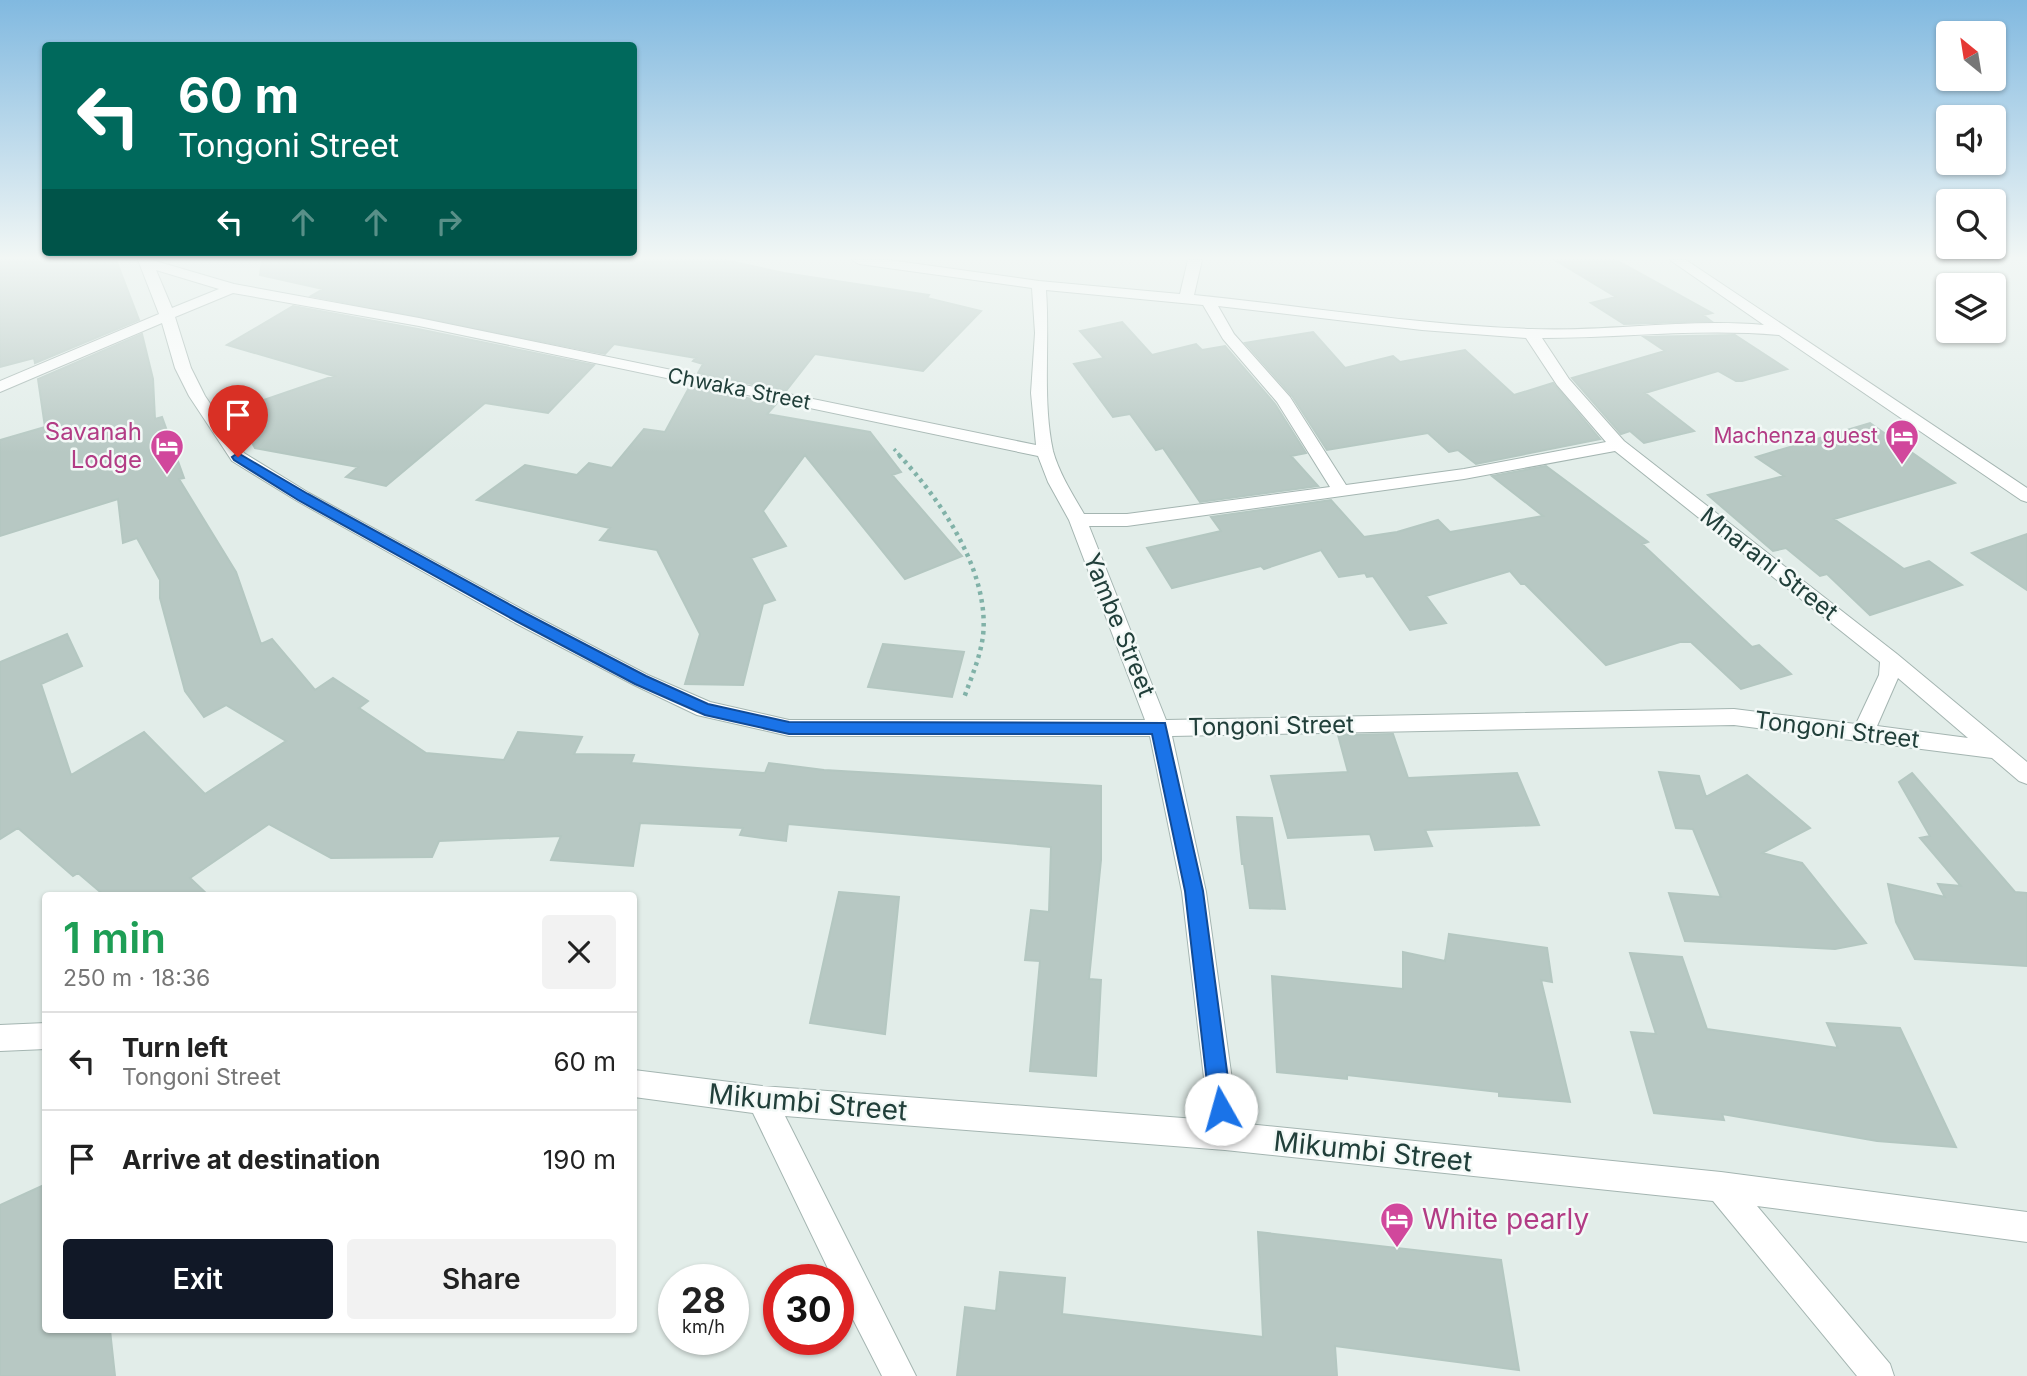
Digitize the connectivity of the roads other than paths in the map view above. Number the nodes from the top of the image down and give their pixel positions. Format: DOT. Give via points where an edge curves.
graph roads {
  1 [pos="151,324"];
  2 [pos="170,324"];
  3 [pos="430,324"];
  4 [pos="1041,324"];
  5 [pos="1221,324"];
  6 [pos="1407,324"];
  7 [pos="1769,324"];
  8 [pos="1779,331"];
  9 [pos="1531,334"];
  10 [pos="0,387"];
  11 [pos="1618,445"];
  12 [pos="1045,452"];
  13 [pos="1340,489"];
  14 [pos="2027,496"];
  15 [pos="1079,520"];
  16 [pos="1890,659"];
  17 [pos="1159,728"];
  18 [pos="1863,733"];
  19 [pos="1999,750"];
  20 [pos="2027,775"];
  21 [pos="42,1036"];
  22 [pos="0,1038"];
  23 [pos="637,1083"];
  24 [pos="762,1100"];
  25 [pos="1224,1136"];
  26 [pos="1721,1187"];
  27 [pos="2027,1227"];
  28 [pos="900,1376"];
  29 [pos="1878,1376"];
  1 -- 10 [label="street"];
  2 -- 17 [label="street, Tongoni Street" via="192,387 238,457 533,624 705,709 789,728"];
  3 -- 12 [label="street, Chwaka Street"];
  4 -- 12 [label="street, Yambe Street" via="1039,393"];
  5 -- 13 [label="street" via="1284,400"];
  6 -- 9 [label="street"];
  7 -- 8 [label="street"];
  8 -- 9 [label="street" via="1736,327"];
  8 -- 14 [label="street"];
  9 -- 11 [label="street, Mnarani Street" via="1563,382"];
  11 -- 13 [label="street" via="1464,474"];
  11 -- 16 [label="street, Mnarani Street"];
  12 -- 15 [label="street, Yambe Street"];
  13 -- 15 [label="street" via="1127,520"];
  15 -- 17 [label="street, Yambe Street"];
  16 -- 18 [label="street" via="1889,675"];
  16 -- 19 [label="street, Mnarani Street"];
  17 -- 18 [label="street, Tongoni Street" via="1734,717"];
  17 -- 25 [label="street, Yambe Street" via="1194,891"];
  18 -- 19 [label="street, Tongoni Street"];
  19 -- 20 [label="street, Mnarani Street"];
  21 -- 22 [label="street"];
  23 -- 24 [label="street, Mikumbi Street"];
  24 -- 25 [label="street, Mikumbi Street"];
  24 -- 28 [label="street"];
  25 -- 26 [label="street, Mikumbi Street"];
  26 -- 27 [label="street, Mikumbi Street"];
  26 -- 29 [label="street"];
}
